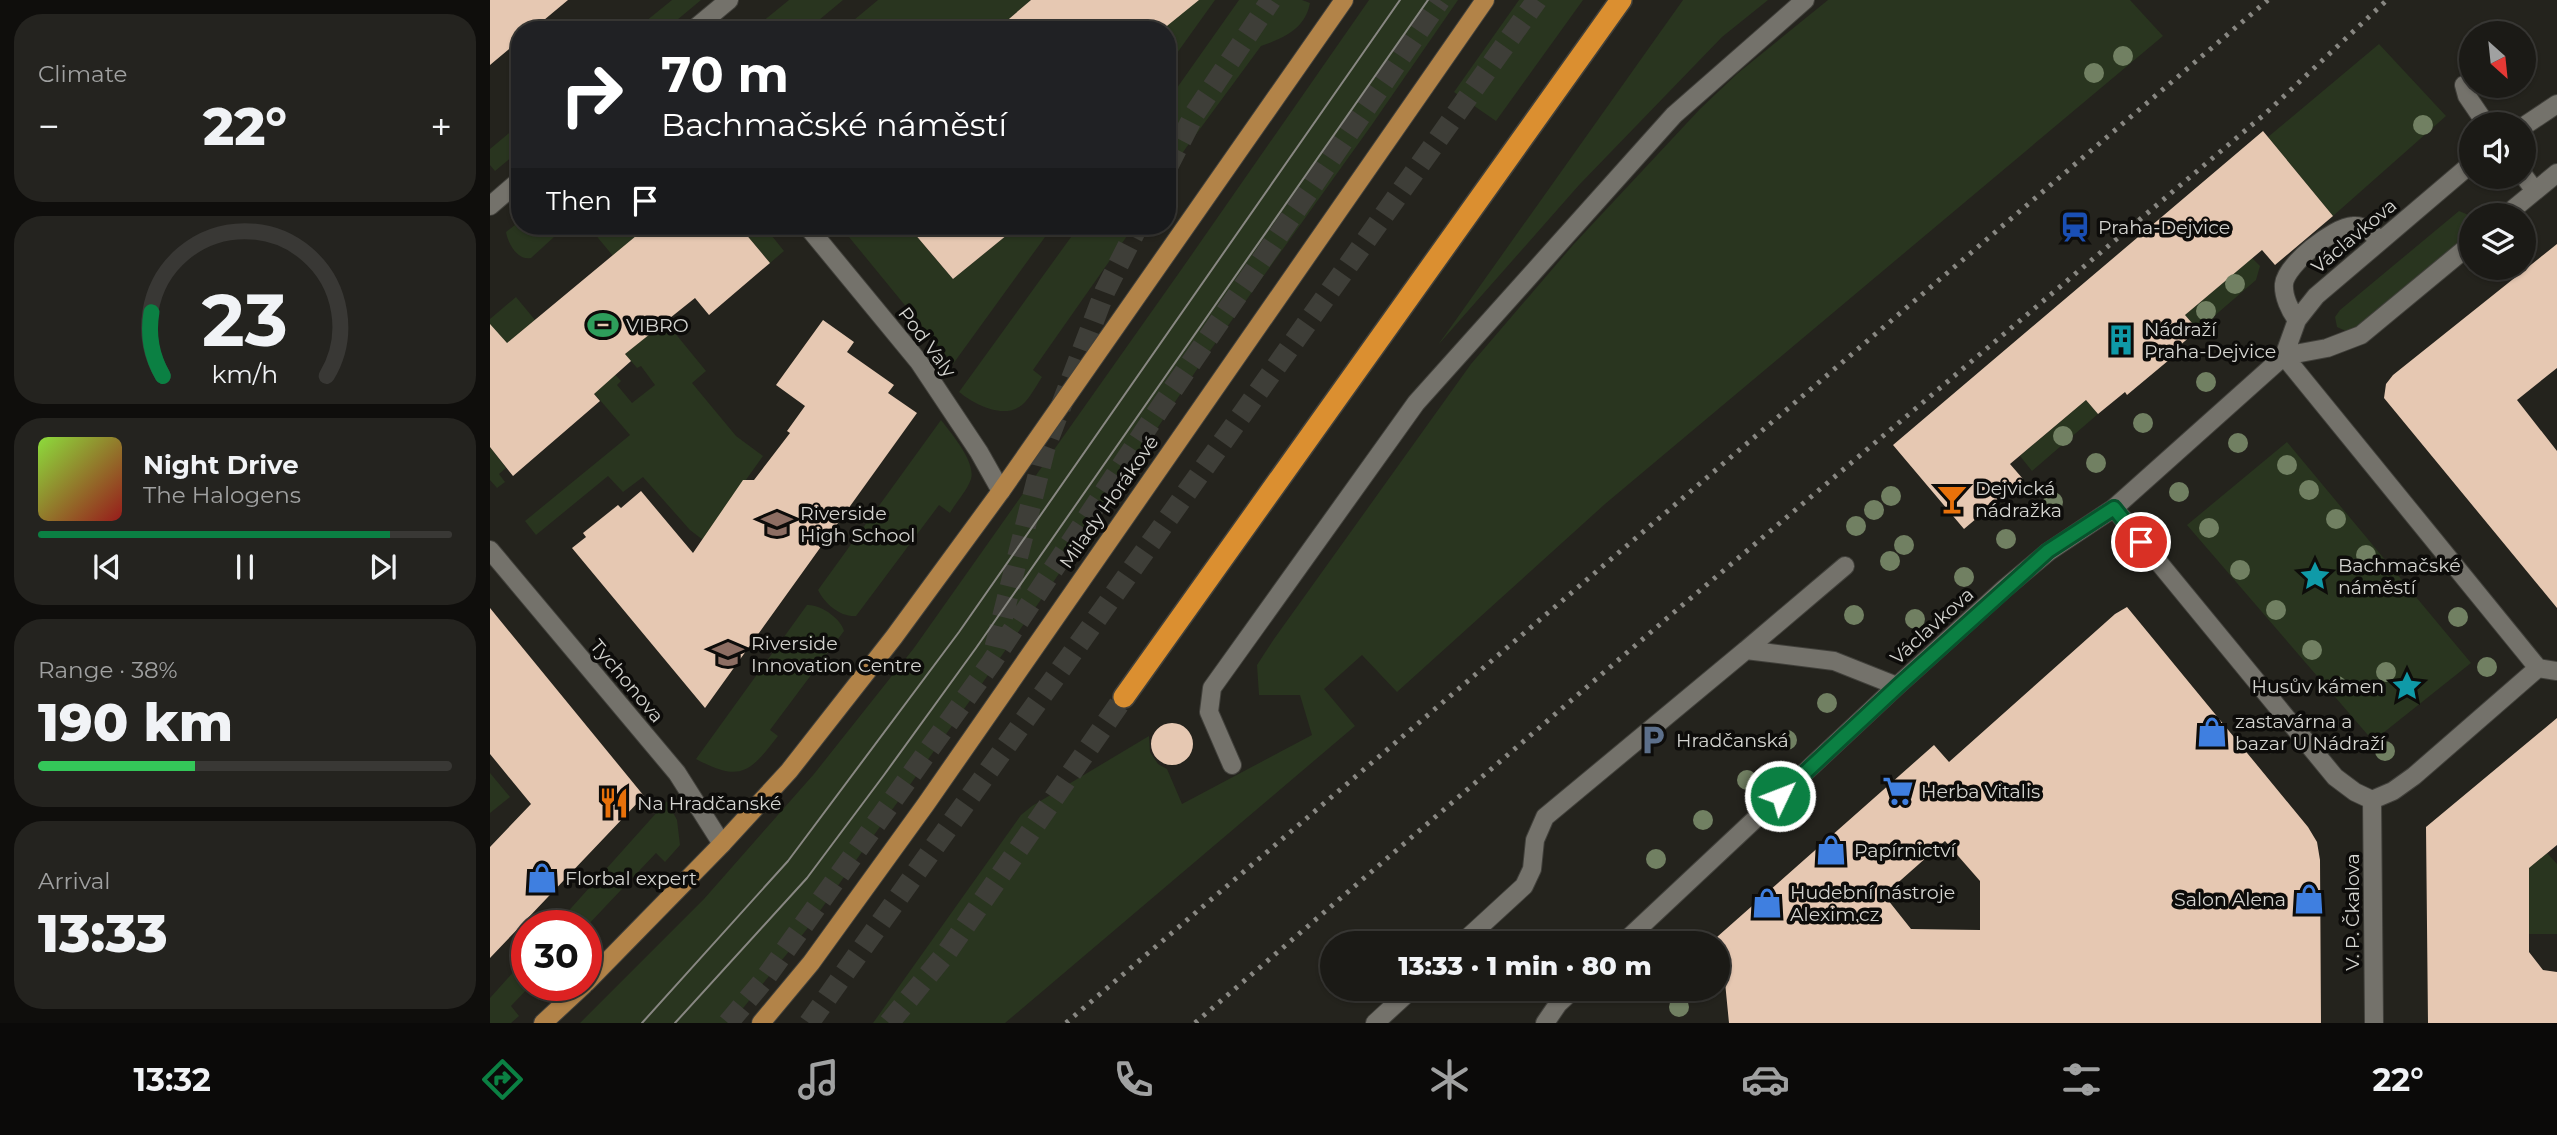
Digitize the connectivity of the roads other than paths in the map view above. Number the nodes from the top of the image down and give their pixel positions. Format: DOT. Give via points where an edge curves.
graph roads {
  1 [pos="729,0"];
  2 [pos="1343,0"];
  3 [pos="1485,0"];
  4 [pos="1621,0"];
  5 [pos="1805,0"];
  6 [pos="704,21"];
  7 [pos="2557,104"];
  8 [pos="2536,118"];
  9 [pos="2557,173"];
  10 [pos="2459,174"];
  11 [pos="511,188"];
  12 [pos="2535,191"];
  13 [pos="2520,203"];
  14 [pos="490,206"];
  15 [pos="814,235"];
  16 [pos="2380,241"];
  17 [pos="2459,254"];
  18 [pos="2297,320"];
  19 [pos="2284,356"];
  20 [pos="1001,491"];
  21 [pos="2114,508"];
  22 [pos="490,550"];
  23 [pos="1845,565"];
  24 [pos="1746,650"];
  25 [pos="2538,668"];
  26 [pos="2557,671"];
  27 [pos="1898,686"];
  28 [pos="1125,697"];
  29 [pos="1232,765"];
  30 [pos="2372,800"];
  31 [pos="722,844"];
  32 [pos="1475,931"];
  33 [pos="1635,931"];
  34 [pos="602,967"];
  35 [pos="567,1001"];
  36 [pos="1399,1001"];
  37 [pos="1561,1001"];
  38 [pos="543,1023"];
  39 [pos="761,1023"];
  40 [pos="1374,1023"];
  41 [pos="1545,1023"];
  42 [pos="2374,1023"];
  1 -- 6 [label="street"];
  2 -- 20 [label="main road"];
  3 -- 39 [label="main road, Milady Horákové" via="926,804 811,963"];
  4 -- 28 [label="highway"];
  5 -- 29 [label="street" via="1674,115 1416,403 1212,688 1209,712"];
  7 -- 8 [label="street"];
  9 -- 12 [label="street"];
  10 -- 16 [label="street, Václavkova"];
  11 -- 14 [label="street"];
  12 -- 13 [label="street"];
  15 -- 20 [label="street, Pod Valy" via="919,362"];
  16 -- 18 [label="street, Václavkova" via="2316,296"];
  16 -- 18 [label="street" via="2368,229 2353,226 2331,234 2311,250 2290,270 2284,284"];
  17 -- 19 [label="street" via="2361,335 2327,348"];
  18 -- 19 [label="street, Václavkova"];
  19 -- 21 [label="street, Václavkova"];
  19 -- 25 [label="street"];
  20 -- 31 [label="main road" via="789,771"];
  21 -- 27 [label="street, Václavkova" via="2048,551"];
  21 -- 30 [label="street" via="2335,777"];
  22 -- 31 [label="street, Tychonova" via="677,773"];
  23 -- 24 [label="street"];
  24 -- 27 [label="street" via="1834,662"];
  24 -- 32 [label="street" via="1545,817 1524,886"];
  25 -- 26 [label="street"];
  25 -- 30 [label="street" via="2414,776"];
  27 -- 33 [label="street, Václavkova"];
  30 -- 42 [label="street, V. P. Čkalova"];
  31 -- 34 [label="main road"];
  35 -- 38 [label="main road"];
  36 -- 40 [label="street"];
  37 -- 41 [label="street"];
}
